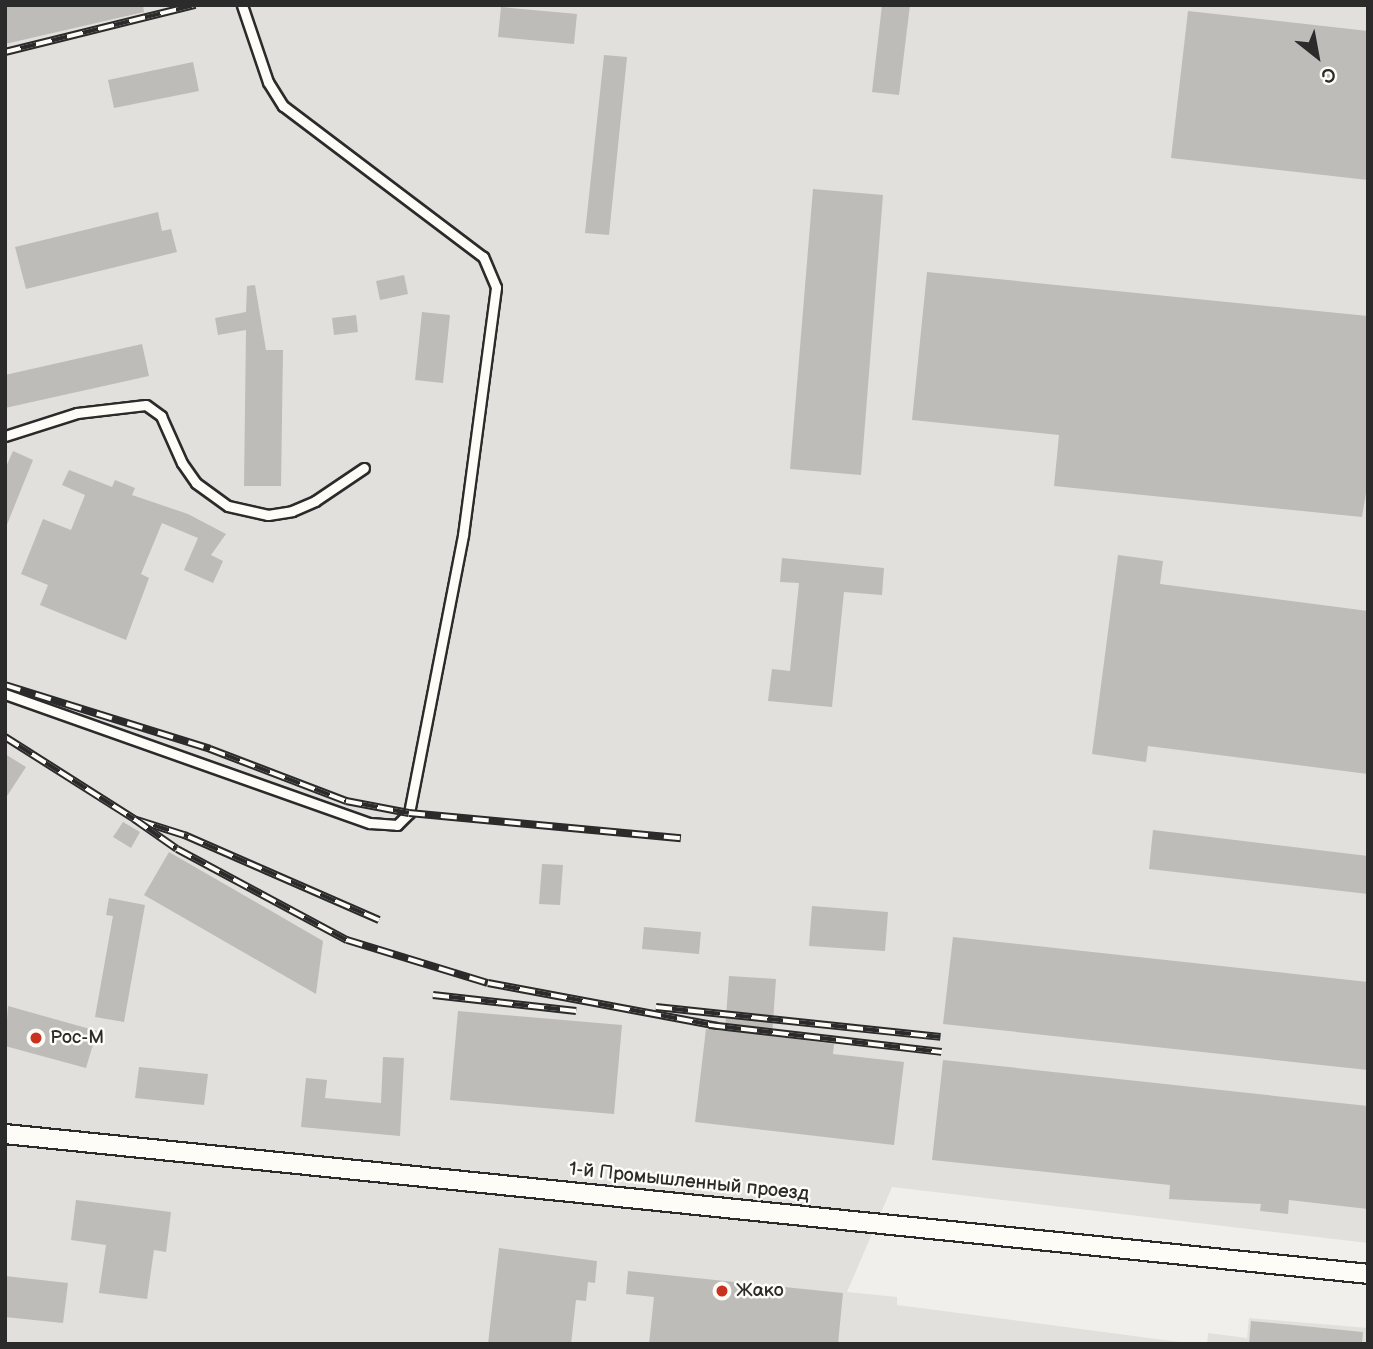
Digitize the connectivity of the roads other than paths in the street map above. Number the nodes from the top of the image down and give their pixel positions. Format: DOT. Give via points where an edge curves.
graph roads {
  1 [pos="242,5"];
  2 [pos="5,436"];
  3 [pos="364,468"];
  4 [pos="5,694"];
  5 [pos="5,1134"];
  6 [pos="1368,1274"];
  1 -- 4 [label="lane" via="268,82 283,106 483,257 496,287 463,535 409,813 397,825 370,822"];
  2 -- 3 [label="lane" via="77,413 146,405 162,416 181,463 197,483 228,506 268,515 292,512 315,501"];
  5 -- 6 [label="street, 1-й Промышленный проезд"];
}
